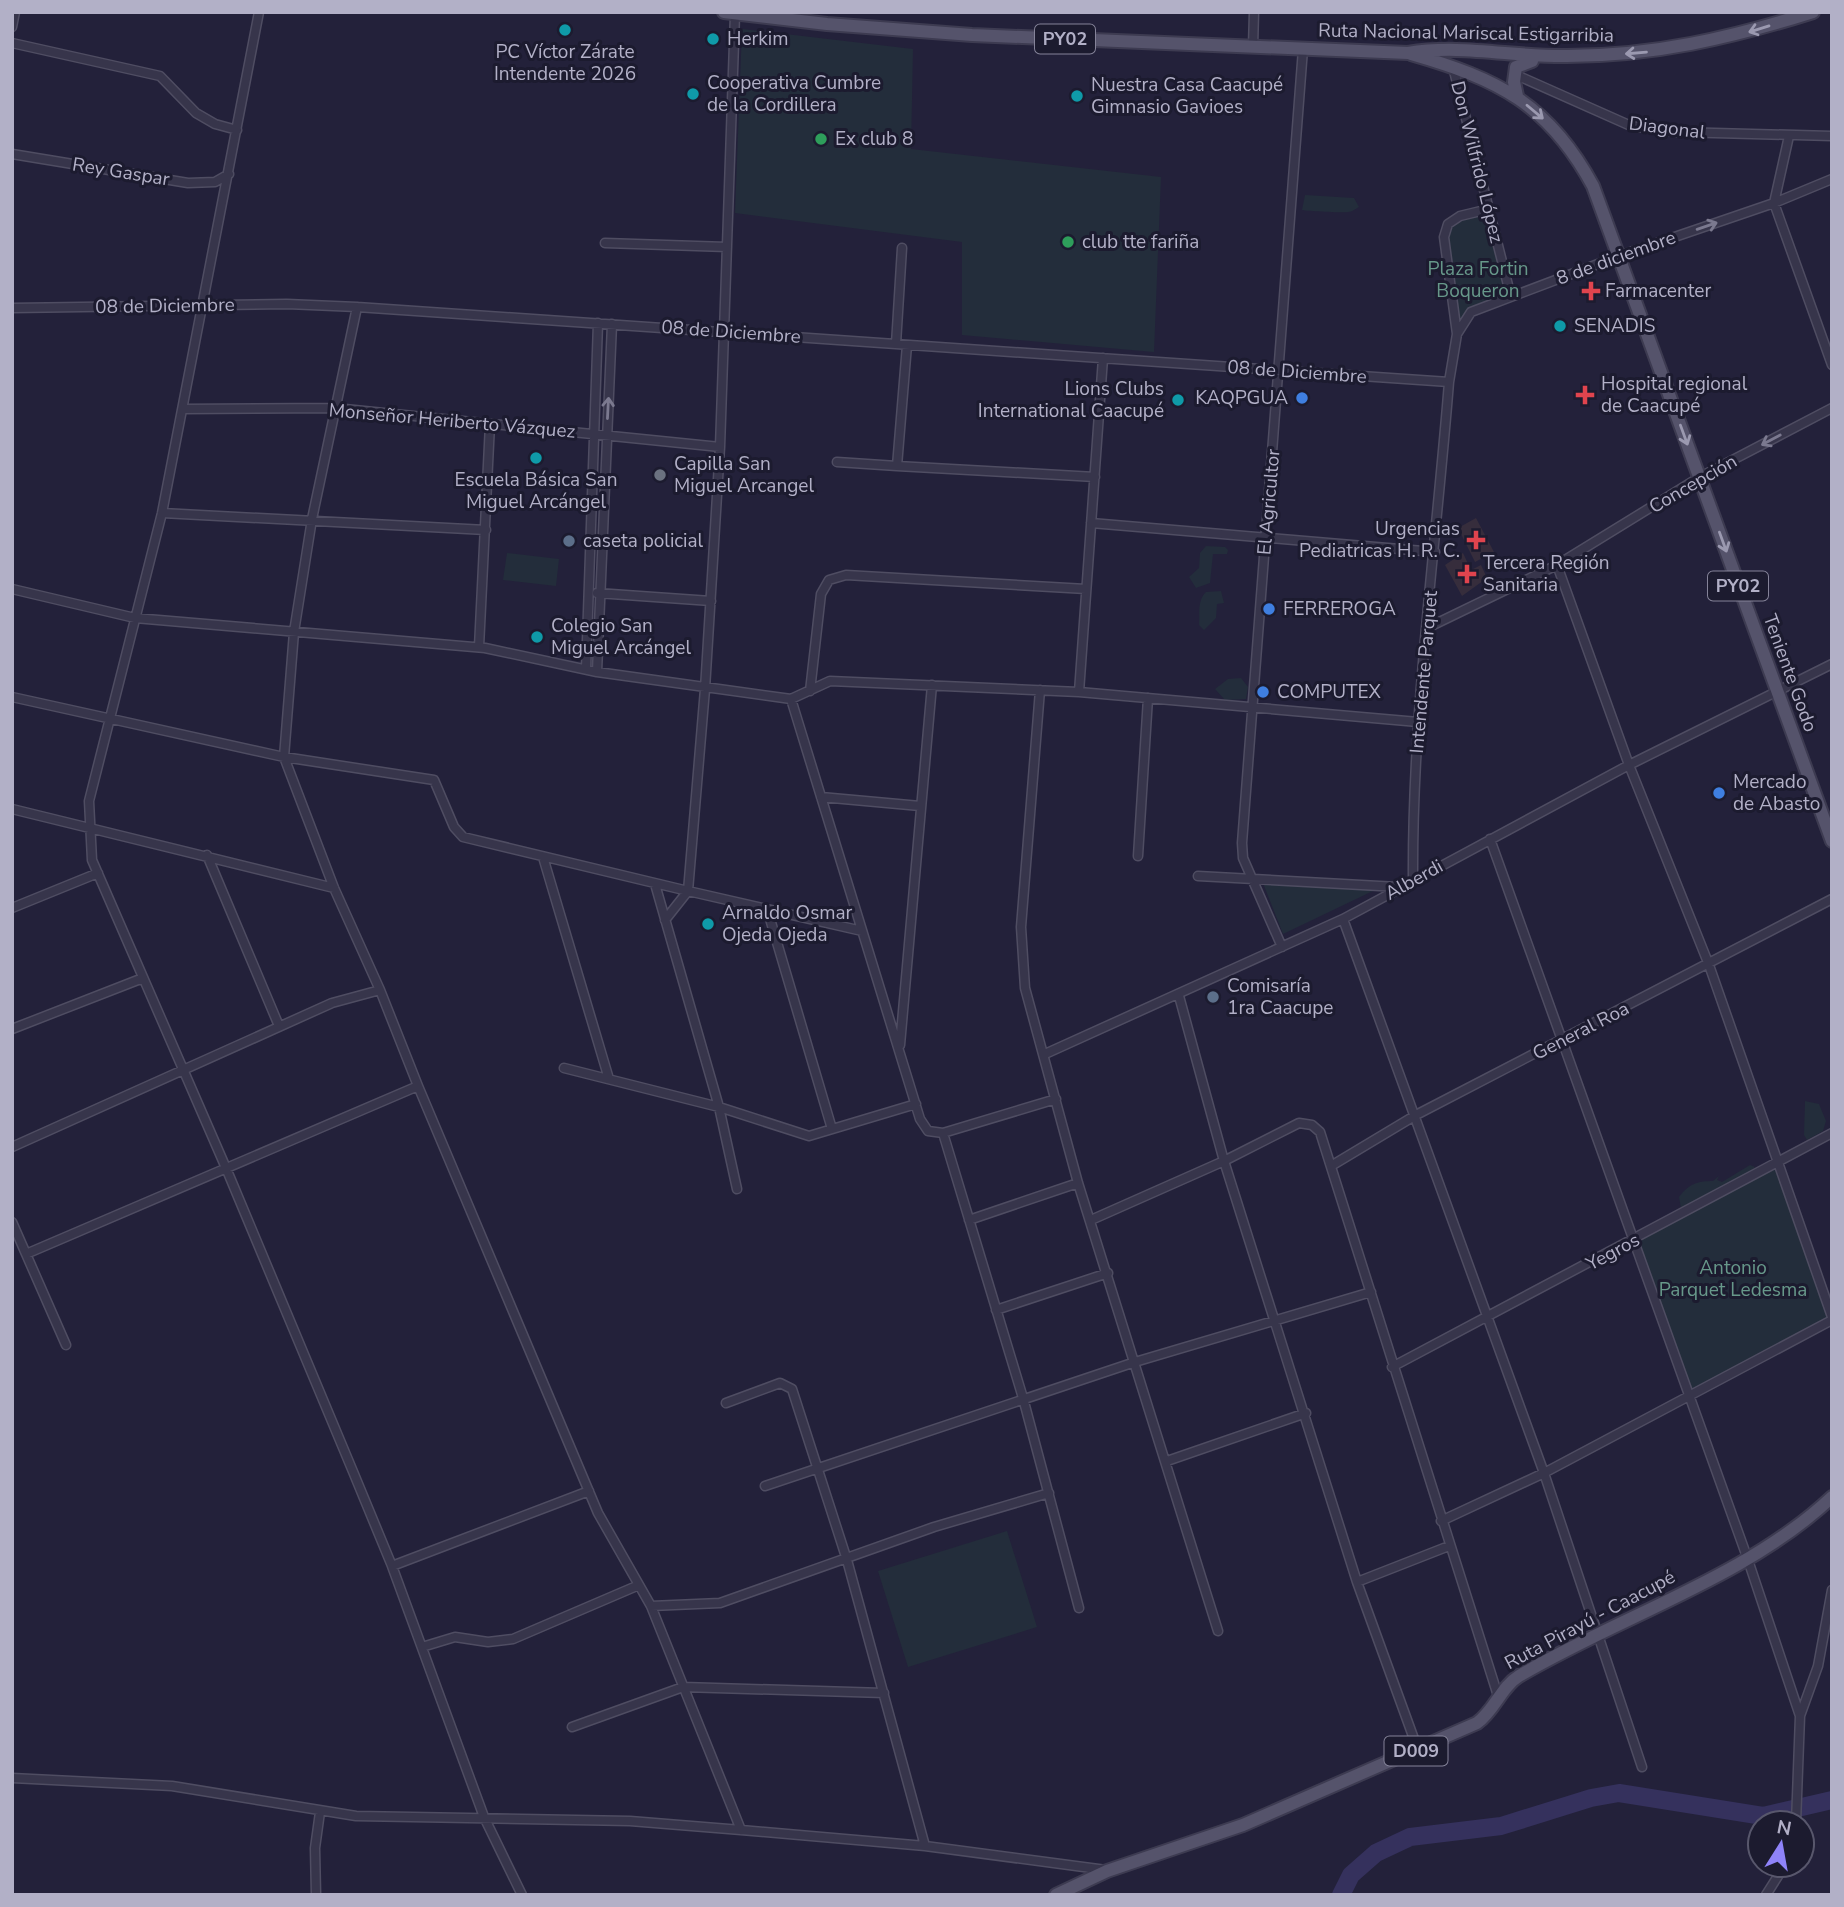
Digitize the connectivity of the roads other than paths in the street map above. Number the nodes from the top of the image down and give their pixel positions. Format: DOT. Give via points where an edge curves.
graph roads {
  1 [pos="15,12"];
  2 [pos="259,12"];
  3 [pos="1254,12"];
  4 [pos="1813,12"];
  5 [pos="730,13"];
  6 [pos="12,27"];
  7 [pos="12,43"];
  8 [pos="1252,47"];
  9 [pos="1303,49"];
  10 [pos="1408,53"];
  11 [pos="1566,56"];
  12 [pos="1453,67"];
  13 [pos="1514,74"];
  14 [pos="1517,96"];
  15 [pos="237,130"];
  16 [pos="1789,136"];
  17 [pos="1832,136"];
  18 [pos="12,155"];
  19 [pos="229,174"];
  20 [pos="1832,179"];
  21 [pos="1774,203"];
  22 [pos="1489,209"];
  23 [pos="606,243"];
  24 [pos="727,247"];
  25 [pos="902,248"];
  26 [pos="1619,256"];
  27 [pos="1511,297"];
  28 [pos="204,306"];
  29 [pos="357,307"];
  30 [pos="12,308"];
  31 [pos="598,323"];
  32 [pos="612,324"];
  33 [pos="724,331"];
  34 [pos="1457,334"];
  35 [pos="896,344"];
  36 [pos="907,345"];
  37 [pos="1103,358"];
  38 [pos="1832,365"];
  39 [pos="1279,372"];
  40 [pos="1449,382"];
  41 [pos="335,408"];
  42 [pos="1832,408"];
  43 [pos="183,409"];
  44 [pos="490,424"];
  45 [pos="595,435"];
  46 [pos="606,436"];
  47 [pos="720,447"];
  48 [pos="837,462"];
  49 [pos="897,466"];
  50 [pos="1095,477"];
  51 [pos="1700,477"];
  52 [pos="162,513"];
  53 [pos="312,519"];
  54 [pos="1091,523"];
  55 [pos="486,530"];
  56 [pos="1266,540"];
  57 [pos="1435,552"];
  58 [pos="1558,565"];
  59 [pos="12,589"];
  60 [pos="1086,589"];
  61 [pos="595,593"];
  62 [pos="711,601"];
  63 [pos="135,618"];
  64 [pos="1427,628"];
  65 [pos="295,632"];
  66 [pos="479,647"];
  67 [pos="1832,664"];
  68 [pos="586,669"];
  69 [pos="597,672"];
  70 [pos="932,685"];
  71 [pos="705,689"];
  72 [pos="1040,690"];
  73 [pos="810,691"];
  74 [pos="1079,692"];
  75 [pos="1777,694"];
  76 [pos="12,696"];
  77 [pos="1148,698"];
  78 [pos="791,699"];
  79 [pos="1252,707"];
  80 [pos="110,718"];
  81 [pos="1418,722"];
  82 [pos="284,757"];
  83 [pos="1629,765"];
  84 [pos="821,797"];
  85 [pos="920,806"];
  86 [pos="12,809"];
  87 [pos="89,825"];
  88 [pos="1490,839"];
  89 [pos="1832,841"];
  90 [pos="207,855"];
  91 [pos="1138,856"];
  92 [pos="543,857"];
  93 [pos="98,873"];
  94 [pos="1198,876"];
  95 [pos="1251,877"];
  96 [pos="1413,879"];
  97 [pos="655,884"];
  98 [pos="1400,887"];
  99 [pos="334,888"];
  100 [pos="688,891"];
  101 [pos="1832,899"];
  102 [pos="12,908"];
  103 [pos="768,912"];
  104 [pos="1343,919"];
  105 [pos="665,920"];
  106 [pos="862,931"];
  107 [pos="1282,947"];
  108 [pos="1709,965"];
  109 [pos="143,978"];
  110 [pos="380,990"];
  111 [pos="1179,996"];
  112 [pos="279,1026"];
  113 [pos="12,1028"];
  114 [pos="1561,1041"];
  115 [pos="900,1052"];
  116 [pos="1045,1054"];
  117 [pos="183,1068"];
  118 [pos="564,1068"];
  119 [pos="610,1079"];
  120 [pos="418,1087"];
  121 [pos="1056,1099"];
  122 [pos="916,1104"];
  123 [pos="719,1107"];
  124 [pos="1416,1115"];
  125 [pos="832,1129"];
  126 [pos="943,1133"];
  127 [pos="1832,1133"];
  128 [pos="12,1147"];
  129 [pos="1224,1161"];
  130 [pos="1779,1162"];
  131 [pos="1331,1166"];
  132 [pos="226,1168"];
  133 [pos="1078,1183"];
  134 [pos="737,1189"];
  135 [pos="970,1220"];
  136 [pos="1091,1220"];
  137 [pos="12,1222"];
  138 [pos="1633,1241"];
  139 [pos="26,1254"];
  140 [pos="1108,1273"];
  141 [pos="1371,1292"];
  142 [pos="996,1310"];
  143 [pos="1488,1317"];
  144 [pos="1832,1319"];
  145 [pos="1276,1322"];
  146 [pos="66,1345"];
  147 [pos="1135,1362"];
  148 [pos="1392,1367"];
  149 [pos="1688,1395"];
  150 [pos="1023,1398"];
  151 [pos="726,1403"];
  152 [pos="1306,1413"];
  153 [pos="1167,1461"];
  154 [pos="818,1467"];
  155 [pos="1544,1473"];
  156 [pos="765,1486"];
  157 [pos="589,1491"];
  158 [pos="1049,1493"];
  159 [pos="1832,1497"];
  160 [pos="1441,1521"];
  161 [pos="1449,1546"];
  162 [pos="1747,1557"];
  163 [pos="847,1560"];
  164 [pos="392,1566"];
  165 [pos="1357,1582"];
  166 [pos="639,1585"];
  167 [pos="1832,1590"];
  168 [pos="651,1606"];
  169 [pos="1079,1608"];
  170 [pos="1218,1631"];
  171 [pos="1599,1635"];
  172 [pos="422,1647"];
  173 [pos="683,1687"];
  174 [pos="884,1693"];
  175 [pos="1499,1699"];
  176 [pos="1800,1716"];
  177 [pos="572,1727"];
  178 [pos="1419,1750"];
  179 [pos="1642,1766"];
  180 [pos="12,1778"];
  181 [pos="1797,1809"];
  182 [pos="320,1811"];
  183 [pos="484,1817"];
  184 [pos="741,1830"];
  185 [pos="925,1846"];
  186 [pos="1107,1871"];
  187 [pos="1776,1879"];
  188 [pos="316,1895"];
  189 [pos="522,1895"];
  190 [pos="1056,1895"];
  191 [pos="1766,1895"];
  1 -- 6 [label="street"];
  2 -- 15 [label="street"];
  3 -- 8 [label="street"];
  4 -- 11 [label="main road, Ruta Nacional Mariscal Estigarribia / PY02, one-way" via="1704,43 1638,54"];
  5 -- 8 [label="main road, Ruta Nacional Mariscal Estigarribia / PY02" via="972,35"];
  5 -- 24 [label="street"];
  7 -- 15 [label="street" via="160,76 197,113"];
  8 -- 9 [label="main road, Ruta Nacional Mariscal Estigarribia / PY02"];
  9 -- 10 [label="main road, Ruta Nacional Mariscal Estigarribia / PY02"];
  9 -- 39 [label="street, El Agricultor"];
  10 -- 11 [label="main road, Ruta Nacional Mariscal Estigarribia / PY02" via="1452,49"];
  10 -- 12 [label="main road, PY02"];
  11 -- 13 [label="main road" via="1524,61"];
  12 -- 14 [label="main road, PY02" via="1499,84"];
  12 -- 22 [label="street, Don Wilfrido López"];
  13 -- 14 [label="main road"];
  13 -- 16 [label="street, Diagonal" via="1631,126"];
  14 -- 26 [label="main road, PY02, one-way" via="1562,137 1581,163"];
  15 -- 19 [label="street"];
  16 -- 17 [label="street, Diagonal"];
  16 -- 21 [label="street"];
  18 -- 19 [label="street, Rey Gaspar" via="188,183 215,182"];
  19 -- 28 [label="street"];
  20 -- 21 [label="street, 8 de diciembre"];
  26 -- 21 [label="street, 8 de diciembre, one-way"];
  21 -- 38 [label="street"];
  22 -- 27 [label="street, Don Wilfrido López"];
  22 -- 34 [label="street" via="1448,223 1444,237"];
  23 -- 24 [label="street"];
  24 -- 33 [label="street"];
  25 -- 35 [label="street"];
  26 -- 27 [label="street, 8 de diciembre"];
  26 -- 51 [label="main road, PY02, one-way"];
  27 -- 34 [label="street, 8 de diciembre" via="1471,312"];
  28 -- 29 [label="street, 08 de Diciembre"];
  28 -- 30 [label="street, 08 de Diciembre"];
  28 -- 43 [label="street"];
  29 -- 31 [label="street, 08 de Diciembre"];
  29 -- 41 [label="street"];
  31 -- 32 [label="street, 08 de Diciembre"];
  31 -- 45 [label="street"];
  32 -- 33 [label="street, 08 de Diciembre"];
  46 -- 32 [label="street, one-way"];
  33 -- 35 [label="street, 08 de Diciembre"];
  33 -- 47 [label="street"];
  34 -- 40 [label="street"];
  35 -- 36 [label="street, 08 de Diciembre"];
  36 -- 37 [label="street, 08 de Diciembre"];
  36 -- 49 [label="street"];
  37 -- 39 [label="street, 08 de Diciembre"];
  37 -- 50 [label="street"];
  39 -- 40 [label="street, 08 de Diciembre"];
  39 -- 56 [label="street, El Agricultor"];
  40 -- 57 [label="street, Intendente Parquet"];
  41 -- 43 [label="street, Monseñor Heriberto Vázquez"];
  41 -- 44 [label="street, Monseñor Heriberto Vázquez"];
  41 -- 53 [label="street"];
  42 -- 51 [label="street, Concepción, one-way"];
  43 -- 52 [label="street"];
  44 -- 45 [label="street, Monseñor Heriberto Vázquez"];
  44 -- 55 [label="street"];
  45 -- 46 [label="street, Monseñor Heriberto Vázquez"];
  45 -- 61 [label="street"];
  46 -- 47 [label="street, Monseñor Heriberto Vázquez"];
  46 -- 61 [label="street"];
  47 -- 62 [label="street"];
  48 -- 49 [label="street"];
  49 -- 50 [label="street"];
  50 -- 54 [label="street"];
  51 -- 58 [label="street, Concepción"];
  51 -- 75 [label="main road, Teniente Godo / PY02, one-way"];
  52 -- 53 [label="street"];
  52 -- 63 [label="street"];
  53 -- 55 [label="street"];
  53 -- 65 [label="street"];
  54 -- 56 [label="street"];
  54 -- 60 [label="street"];
  55 -- 66 [label="street"];
  56 -- 57 [label="street"];
  56 -- 79 [label="street, El Agricultor"];
  57 -- 64 [label="street, Intendente Parquet"];
  58 -- 64 [label="street, Concepción"];
  58 -- 83 [label="street"];
  59 -- 63 [label="street"];
  60 -- 73 [label="street" via="846,575 829,580 821,594"];
  60 -- 74 [label="street"];
  61 -- 62 [label="street"];
  61 -- 68 [label="street"];
  61 -- 69 [label="street"];
  62 -- 71 [label="street"];
  63 -- 65 [label="street"];
  63 -- 80 [label="street"];
  64 -- 81 [label="street, Intendente Parquet"];
  65 -- 66 [label="street"];
  65 -- 82 [label="street"];
  66 -- 68 [label="street"];
  67 -- 75 [label="street, Alberdi"];
  68 -- 69 [label="street"];
  69 -- 71 [label="street"];
  70 -- 72 [label="street"];
  70 -- 73 [label="street" via="830,681"];
  70 -- 85 [label="street"];
  71 -- 78 [label="street"];
  71 -- 100 [label="street"];
  72 -- 74 [label="street"];
  72 -- 116 [label="street" via="1021,927 1025,988"];
  73 -- 78 [label="street"];
  74 -- 77 [label="street"];
  75 -- 83 [label="street, Alberdi"];
  75 -- 89 [label="main road, Teniente Godo / PY02"];
  76 -- 80 [label="street"];
  77 -- 79 [label="street"];
  77 -- 91 [label="street"];
  78 -- 84 [label="street"];
  79 -- 81 [label="street"];
  79 -- 95 [label="street, El Agricultor" via="1242,843"];
  80 -- 82 [label="street"];
  80 -- 87 [label="street" via="89,801"];
  81 -- 96 [label="street, Intendente Parquet"];
  82 -- 92 [label="street" via="434,779 454,827 463,836"];
  82 -- 99 [label="street"];
  83 -- 88 [label="street, Alberdi"];
  83 -- 108 [label="street"];
  84 -- 85 [label="street"];
  84 -- 106 [label="street"];
  85 -- 115 [label="street"];
  86 -- 87 [label="street"];
  87 -- 90 [label="street"];
  87 -- 93 [label="street" via="92,860"];
  88 -- 96 [label="street, Alberdi"];
  88 -- 114 [label="street"];
  90 -- 99 [label="street"];
  90 -- 112 [label="street"];
  92 -- 97 [label="street"];
  92 -- 119 [label="street"];
  93 -- 102 [label="street"];
  93 -- 109 [label="street"];
  94 -- 95 [label="street"];
  95 -- 98 [label="street"];
  95 -- 107 [label="street, El Agricultor"];
  96 -- 98 [label="street, Alberdi"];
  97 -- 100 [label="street"];
  97 -- 105 [label="street"];
  98 -- 104 [label="street, Alberdi"];
  99 -- 110 [label="street"];
  100 -- 103 [label="street"];
  100 -- 105 [label="street"];
  101 -- 108 [label="street, General Roa"];
  103 -- 106 [label="street"];
  103 -- 125 [label="street"];
  104 -- 107 [label="street, Alberdi"];
  104 -- 124 [label="street"];
  105 -- 123 [label="street"];
  106 -- 115 [label="street"];
  107 -- 111 [label="street, Alberdi"];
  108 -- 114 [label="street, General Roa"];
  108 -- 130 [label="street"];
  109 -- 113 [label="street"];
  109 -- 117 [label="street"];
  110 -- 112 [label="street" via="332,1003"];
  110 -- 120 [label="street"];
  111 -- 116 [label="street, Alberdi"];
  111 -- 129 [label="street"];
  112 -- 117 [label="street"];
  114 -- 124 [label="street, General Roa"];
  114 -- 138 [label="street"];
  115 -- 122 [label="street"];
  116 -- 121 [label="street"];
  117 -- 128 [label="street"];
  117 -- 132 [label="street"];
  118 -- 119 [label="street"];
  119 -- 123 [label="street"];
  120 -- 132 [label="street"];
  120 -- 157 [label="street"];
  121 -- 126 [label="street"];
  121 -- 133 [label="street"];
  122 -- 125 [label="street"];
  122 -- 126 [label="street" via="928,1131"];
  123 -- 125 [label="street" via="809,1136"];
  123 -- 134 [label="street"];
  124 -- 131 [label="street, General Roa"];
  124 -- 143 [label="street"];
  126 -- 135 [label="street"];
  127 -- 130 [label="street, Yegros"];
  129 -- 131 [label="street" via="1299,1123 1320,1132"];
  129 -- 136 [label="street"];
  129 -- 145 [label="street"];
  130 -- 138 [label="street, Yegros"];
  130 -- 144 [label="street"];
  131 -- 141 [label="street"];
  132 -- 139 [label="street"];
  132 -- 164 [label="street"];
  133 -- 135 [label="street"];
  133 -- 136 [label="street"];
  135 -- 142 [label="street"];
  136 -- 140 [label="street"];
  137 -- 139 [label="street"];
  138 -- 143 [label="street, Yegros"];
  138 -- 149 [label="street"];
  139 -- 146 [label="street"];
  140 -- 142 [label="street"];
  140 -- 147 [label="street"];
  141 -- 145 [label="street"];
  141 -- 148 [label="street"];
  142 -- 150 [label="street"];
  143 -- 148 [label="street, Yegros"];
  143 -- 155 [label="street"];
  144 -- 149 [label="street"];
  145 -- 147 [label="street"];
  145 -- 152 [label="street"];
  147 -- 150 [label="street"];
  147 -- 153 [label="street"];
  148 -- 160 [label="street"];
  149 -- 155 [label="street"];
  149 -- 162 [label="street"];
  150 -- 154 [label="street"];
  150 -- 158 [label="street"];
  151 -- 154 [label="street" via="787,1383"];
  152 -- 153 [label="street"];
  152 -- 165 [label="street"];
  153 -- 170 [label="street"];
  154 -- 156 [label="street"];
  154 -- 163 [label="street"];
  155 -- 160 [label="street"];
  155 -- 171 [label="street"];
  157 -- 164 [label="street"];
  157 -- 166 [label="street"];
  158 -- 163 [label="street" via="934,1527"];
  158 -- 169 [label="street"];
  159 -- 162 [label="main road, Ruta Pirayú - Caacupé / D009" via="1811,1517"];
  160 -- 161 [label="street"];
  161 -- 165 [label="street"];
  161 -- 175 [label="street"];
  162 -- 171 [label="main road, Ruta Pirayú - Caacupé / D009"];
  162 -- 176 [label="street"];
  163 -- 168 [label="street" via="720,1603"];
  163 -- 174 [label="street"];
  164 -- 172 [label="street"];
  165 -- 178 [label="street"];
  166 -- 168 [label="street"];
  166 -- 172 [label="street" via="513,1639 488,1642 455,1637"];
  167 -- 176 [label="street" via="1818,1666"];
  168 -- 173 [label="street"];
  171 -- 175 [label="main road, Ruta Pirayú - Caacupé / D009" via="1516,1677"];
  171 -- 179 [label="street"];
  172 -- 183 [label="street"];
  173 -- 174 [label="street"];
  173 -- 177 [label="street"];
  173 -- 184 [label="street"];
  174 -- 185 [label="street"];
  175 -- 178 [label="main road, Ruta Pirayú - Caacupé / D009" via="1477,1723"];
  176 -- 181 [label="street"];
  178 -- 186 [label="main road, Ruta Pirayú - Caacupé / D009" via="1243,1825"];
  180 -- 182 [label="street" via="172,1786"];
  182 -- 183 [label="street" via="356,1816"];
  182 -- 188 [label="street"];
  183 -- 184 [label="street"];
  183 -- 189 [label="street"];
  184 -- 185 [label="street"];
  185 -- 186 [label="street"];
  186 -- 190 [label="main road, Ruta Pirayú - Caacupé / D009"];
  187 -- 191 [label="street"];
}
